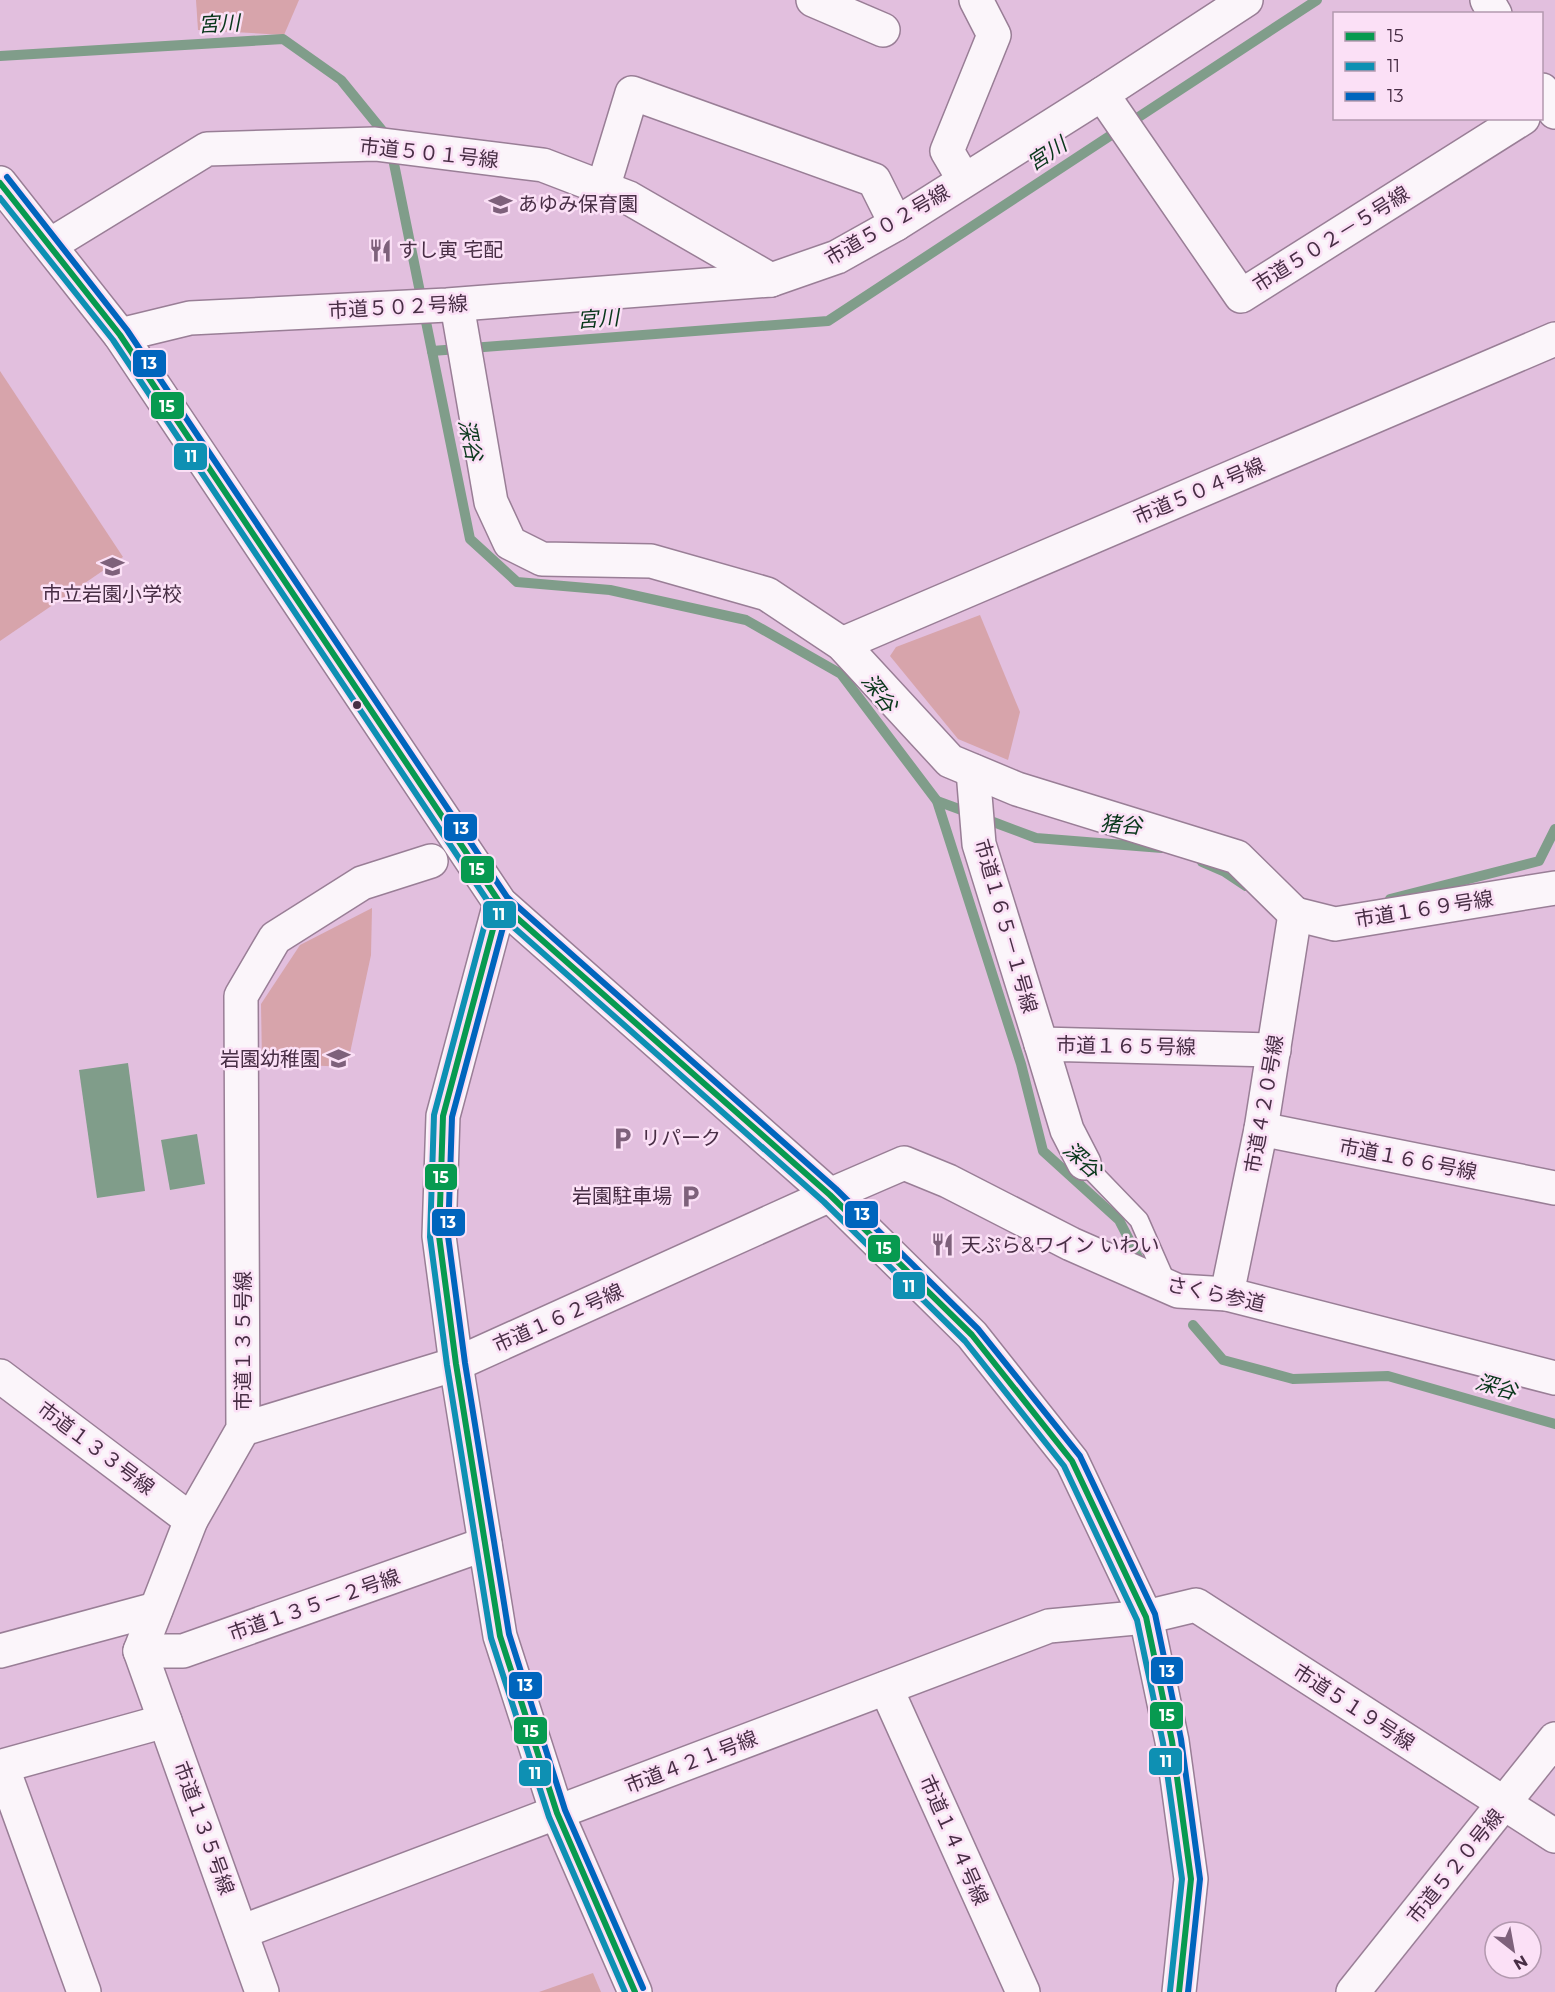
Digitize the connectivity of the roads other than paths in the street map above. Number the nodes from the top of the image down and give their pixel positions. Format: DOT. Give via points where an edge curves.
graph roads {
  1 [pos="976,0"];
  2 [pos="1246,0"];
  3 [pos="824,2"];
  4 [pos="884,30"];
  5 [pos="1117,117"];
  6 [pos="1520,120"];
  7 [pos="964,180"];
  8 [pos="0,183"];
  9 [pos="603,188"];
  10 [pos="896,224"];
  11 [pos="50,245"];
  12 [pos="771,280"];
  13 [pos="455,312"];
  14 [pos="120,335"];
  15 [pos="1555,339"];
  16 [pos="842,644"];
  17 [pos="973,771"];
  18 [pos="431,861"];
  19 [pos="1555,888"];
  20 [pos="500,903"];
  21 [pos="1294,914"];
  22 [pos="1041,1044"];
  23 [pos="1274,1050"];
  24 [pos="1261,1129"];
  25 [pos="1084,1163"];
  26 [pos="1555,1188"];
  27 [pos="830,1196"];
  28 [pos="1169,1287"];
  29 [pos="1227,1294"];
  30 [pos="456,1364"];
  31 [pos="0,1376"];
  32 [pos="1555,1378"];
  33 [pos="243,1429"];
  34 [pos="191,1520"];
  35 [pos="485,1544"];
  36 [pos="156,1609"];
  37 [pos="1146,1617"];
  38 [pos="0,1651"];
  39 [pos="140,1651"];
  40 [pos="886,1688"];
  41 [pos="165,1721"];
  42 [pos="1555,1739"];
  43 [pos="1504,1804"];
  44 [pos="557,1813"];
  45 [pos="1555,1836"];
  46 [pos="242,1932"];
  47 [pos="84,1992"];
  48 [pos="262,1992"];
  49 [pos="635,1992"];
  50 [pos="1023,1992"];
  51 [pos="1179,1992"];
  52 [pos="1353,1992"];
  1 -- 7 [label="street" via="994,35 947,151"];
  2 -- 5 [label="street, 市道５０２号線"];
  3 -- 4 [label="street"];
  5 -- 6 [label="street, 市道５０２－５号線" via="1241,296"];
  5 -- 7 [label="street, 市道５０２号線"];
  7 -- 10 [label="street, 市道５０２号線"];
  8 -- 11 [label="street"];
  9 -- 10 [label="street" via="632,93 874,180"];
  9 -- 11 [label="street, 市道５０１号線" via="543,165 375,144 207,149"];
  9 -- 12 [label="street, 市道５０１号線" via="629,198"];
  10 -- 12 [label="street, 市道５０２号線" via="837,257"];
  11 -- 14 [label="street"];
  12 -- 13 [label="street, 市道５０２号線"];
  13 -- 14 [label="street, 市道５０２号線" via="400,308 190,318"];
  13 -- 16 [label="street" via="491,502 510,543 542,559 651,561 767,594"];
  14 -- 20 [label="street"];
  15 -- 16 [label="street, 市道５０４号線"];
  16 -- 17 [label="street" via="950,761"];
  17 -- 21 [label="street" via="1017,789 1237,857"];
  17 -- 22 [label="street, 市道１６５－１号線" via="980,844"];
  18 -- 33 [label="street, 市道１３５号線" via="362,883 275,938 241,996"];
  19 -- 21 [label="street, 市道１６９号線" via="1335,924"];
  20 -- 27 [label="street"];
  20 -- 30 [label="street" via="443,1116 439,1236"];
  21 -- 23 [label="street, 市道４２０号線"];
  22 -- 23 [label="street, 市道１６５号線"];
  22 -- 25 [label="street, 市道１６５号線" via="1067,1130"];
  23 -- 24 [label="street, 市道４２０号線"];
  24 -- 26 [label="street, 市道１６６号線"];
  24 -- 29 [label="street, 市道４２０号線"];
  25 -- 28 [label="lane, 市道１６５号線" via="1139,1220"];
  27 -- 28 [label="street, さくら参道" via="904,1163 948,1180 1071,1245"];
  27 -- 30 [label="street, 市道１６２号線"];
  27 -- 37 [label="street" via="972,1335 1072,1461"];
  28 -- 29 [label="street, さくら参道"];
  29 -- 32 [label="street, さくら参道"];
  30 -- 33 [label="street, 市道１６２号線"];
  30 -- 35 [label="street"];
  31 -- 34 [label="street, 市道１３３号線"];
  33 -- 34 [label="street, 市道１３５号線"];
  34 -- 36 [label="street, 市道１３５号線"];
  35 -- 39 [label="street, 市道１３５－２号線" via="183,1651"];
  35 -- 44 [label="street" via="500,1636"];
  36 -- 38 [label="street"];
  36 -- 39 [label="street, 市道１３５号線"];
  37 -- 40 [label="street, 市道４２１号線" via="1049,1626"];
  37 -- 43 [label="street, 市道５１９号線" via="1196,1605"];
  37 -- 51 [label="street" via="1172,1741 1191,1879"];
  39 -- 41 [label="street, 市道１３５号線"];
  40 -- 44 [label="street, 市道４２１号線"];
  40 -- 50 [label="street, 市道１４４号線"];
  41 -- 46 [label="street, 市道１３５号線"];
  41 -- 47 [label="street" via="2,1766"];
  42 -- 43 [label="street, 市道５２０号線"];
  43 -- 45 [label="street, 市道５１９号線"];
  43 -- 52 [label="street, 市道５２０号線"];
  44 -- 46 [label="street, 市道４２１号線"];
  44 -- 49 [label="street"];
  46 -- 48 [label="street, 市道１３５号線"];
}
